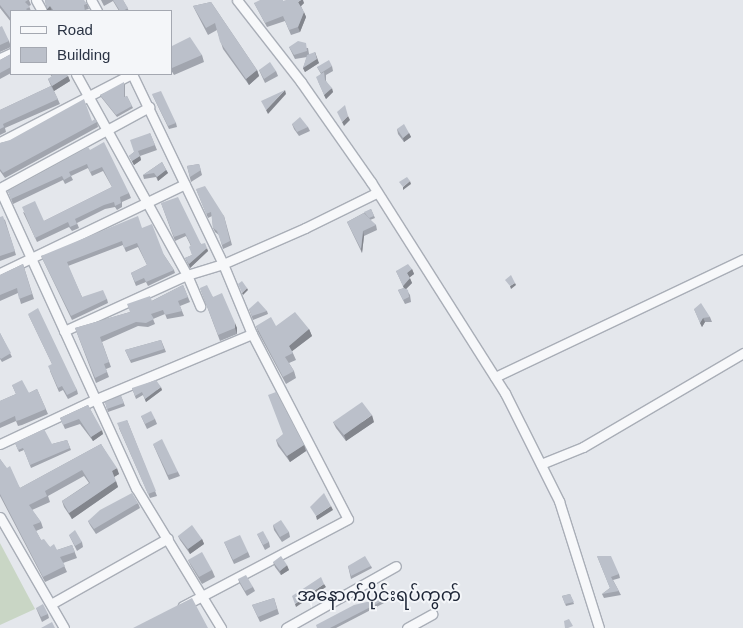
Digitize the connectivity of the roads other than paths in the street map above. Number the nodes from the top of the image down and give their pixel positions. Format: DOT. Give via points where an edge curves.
graph roads {
  1 [pos="237,0"];
  2 [pos="77,75"];
  3 [pos="130,75"];
  4 [pos="133,75"];
  5 [pos="89,96"];
  6 [pos="149,107"];
  7 [pos="108,129"];
  8 [pos="0,142"];
  9 [pos="184,184"];
  10 [pos="0,189"];
  11 [pos="376,192"];
  12 [pos="148,202"];
  13 [pos="32,258"];
  14 [pos="743,259"];
  15 [pos="223,264"];
  16 [pos="0,273"];
  17 [pos="187,275"];
  18 [pos="200,306"];
  19 [pos="64,331"];
  20 [pos="252,334"];
  21 [pos="743,353"];
  22 [pos="495,376"];
  23 [pos="94,400"];
  24 [pos="0,444"];
  25 [pos="541,464"];
  26 [pos="0,517"];
  27 [pos="168,538"];
  28 [pos="396,566"];
  29 [pos="201,597"];
  30 [pos="51,604"];
  31 [pos="176,610"];
  32 [pos="432,614"];
  33 [pos="64,628"];
  34 [pos="221,628"];
  35 [pos="286,628"];
  36 [pos="407,628"];
  37 [pos="599,628"];
  1 -- 11 [label="street" via="301,82"];
  2 -- 5 [label="street"];
  3 -- 5 [label="street"];
  4 -- 6 [label="street"];
  5 -- 7 [label="street"];
  5 -- 8 [label="street"];
  6 -- 7 [label="street"];
  6 -- 9 [label="street"];
  7 -- 10 [label="street"];
  7 -- 12 [label="street"];
  9 -- 12 [label="street"];
  9 -- 15 [label="street"];
  10 -- 13 [label="street"];
  11 -- 15 [label="street"];
  11 -- 22 [label="street"];
  12 -- 13 [label="street"];
  12 -- 17 [label="street"];
  13 -- 16 [label="street"];
  13 -- 19 [label="street"];
  14 -- 22 [label="street"];
  15 -- 17 [label="street"];
  15 -- 20 [label="street"];
  17 -- 18 [label="street"];
  17 -- 19 [label="street"];
  19 -- 23 [label="street"];
  20 -- 23 [label="street"];
  20 -- 29 [label="street" via="348,519"];
  21 -- 25 [label="street" via="583,447"];
  22 -- 25 [label="street"];
  23 -- 24 [label="street"];
  23 -- 27 [label="street" via="136,488"];
  25 -- 37 [label="street" via="559,501"];
  26 -- 30 [label="street"];
  27 -- 29 [label="street"];
  27 -- 30 [label="street"];
  28 -- 35 [label="street"];
  29 -- 31 [label="street"];
  29 -- 34 [label="street"];
  30 -- 33 [label="street"];
  32 -- 36 [label="street"];
}
